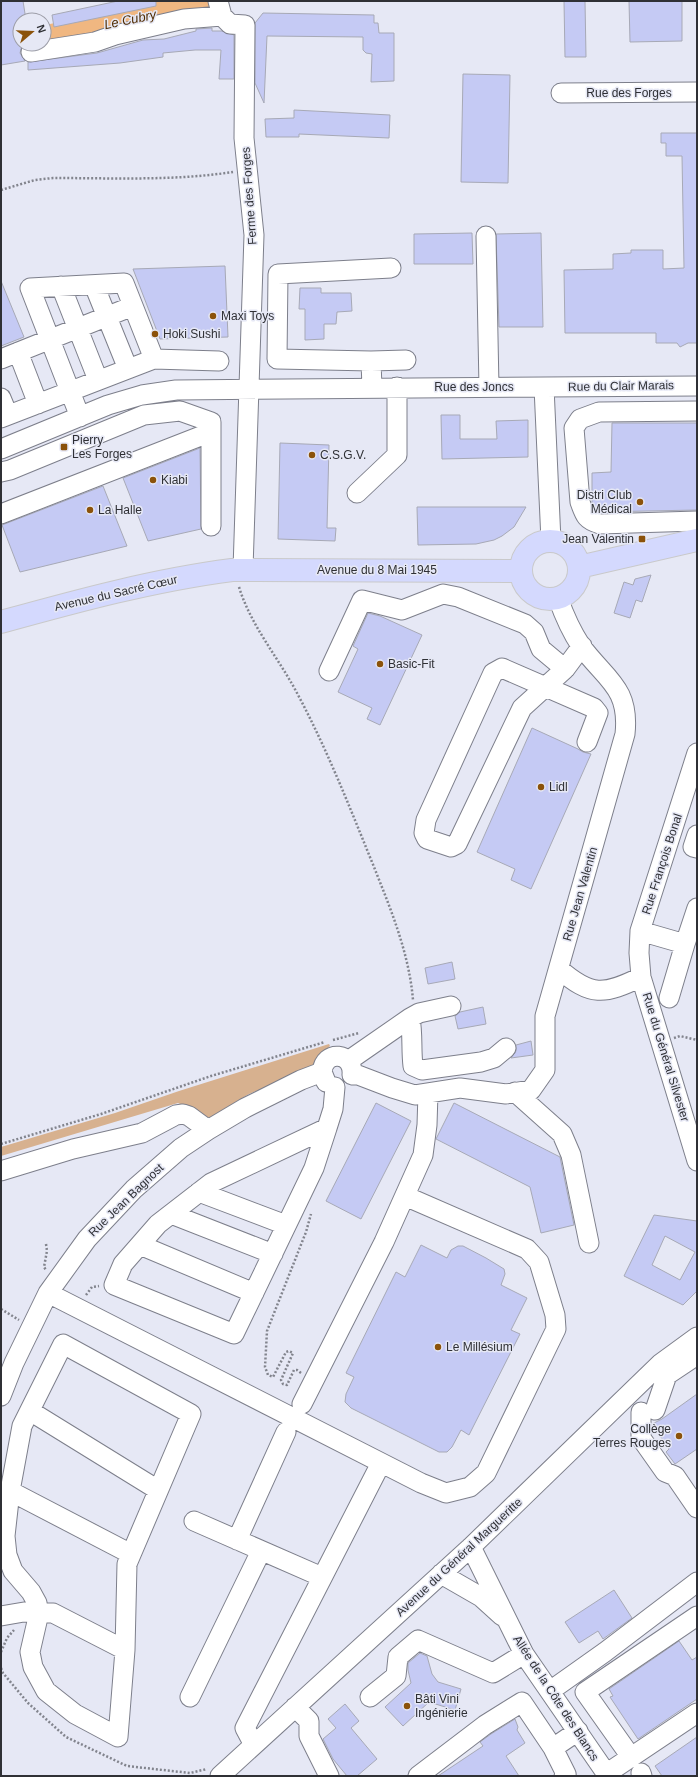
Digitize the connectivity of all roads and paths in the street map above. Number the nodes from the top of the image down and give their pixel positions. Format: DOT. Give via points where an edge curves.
graph roads {
  1 [pos="220,8"];
  2 [pos="52,49"];
  3 [pos="697,92"];
  4 [pos="561,93"];
  5 [pos="247,169"];
  6 [pos="1,190"];
  7 [pos="486,236"];
  8 [pos="391,268"];
  9 [pos="94,285"];
  10 [pos="61,286"];
  11 [pos="133,306"];
  12 [pos="107,316"];
  13 [pos="78,328"];
  14 [pos="49,340"];
  15 [pos="10,356"];
  16 [pos="154,359"];
  17 [pos="406,360"];
  18 [pos="218,361"];
  19 [pos="371,361"];
  20 [pos="128,369"];
  21 [pos="98,380"];
  22 [pos="697,386"];
  23 [pos="397,387"];
  24 [pos="489,387"];
  25 [pos="544,387"];
  26 [pos="600,387"];
  27 [pos="372,388"];
  28 [pos="249,390"];
  29 [pos="69,392"];
  30 [pos="38,404"];
  31 [pos="3,410"];
  32 [pos="697,410"];
  33 [pos="599,412"];
  34 [pos="80,417"];
  35 [pos="211,432"];
  36 [pos="1,449"];
  37 [pos="1,472"];
  38 [pos="357,493"];
  39 [pos="1,514"];
  40 [pos="697,521"];
  41 [pos="211,526"];
  42 [pos="551,540"];
  43 [pos="697,540"];
  44 [pos="579,567"];
  45 [pos="237,569"];
  46 [pos="521,571"];
  47 [pos="558,598"];
  48 [pos="1,622"];
  49 [pos="582,646"];
  50 [pos="565,669"];
  51 [pos="329,671"];
  52 [pos="543,688"];
  53 [pos="587,742"];
  54 [pos="697,753"];
  55 [pos="693,777"];
  56 [pos="697,835"];
  57 [pos="697,848"];
  58 [pos="697,908"];
  59 [pos="640,931"];
  60 [pos="685,944"];
  61 [pos="559,969"];
  62 [pos="641,976"];
  63 [pos="669,998"];
  64 [pos="451,1006"];
  65 [pos="412,1017"];
  66 [pos="360,1033"];
  67 [pos="697,1040"];
  68 [pos="661,1042"];
  69 [pos="506,1048"];
  70 [pos="350,1068"];
  71 [pos="322,1072"];
  72 [pos="335,1086"];
  73 [pos="515,1092"];
  74 [pos="422,1094"];
  75 [pos="327,1128"];
  76 [pos="208,1130"];
  77 [pos="1,1144"];
  78 [pos="697,1161"];
  79 [pos="1,1171"];
  80 [pos="199,1192"];
  81 [pos="405,1196"];
  82 [pos="312,1209"];
  83 [pos="171,1214"];
  84 [pos="286,1225"];
  85 [pos="589,1243"];
  86 [pos="46,1244"];
  87 [pos="140,1245"];
  88 [pos="273,1254"];
  89 [pos="48,1284"];
  90 [pos="254,1293"];
  91 [pos="1,1309"];
  92 [pos="21,1321"];
  93 [pos="697,1337"];
  94 [pos="697,1355"];
  95 [pos="298,1379"];
  96 [pos="1,1396"];
  97 [pos="302,1404"];
  98 [pos="30,1410"];
  99 [pos="286,1432"];
  100 [pos="381,1463"];
  101 [pos="158,1490"];
  102 [pos="10,1491"];
  103 [pos="697,1508"];
  104 [pos="194,1521"];
  105 [pos="238,1540"];
  106 [pos="471,1547"];
  107 [pos="261,1551"];
  108 [pos="131,1554"];
  109 [pos="441,1574"];
  110 [pos="322,1577"];
  111 [pos="697,1582"];
  112 [pos="39,1613"];
  113 [pos="1,1616"];
  114 [pos="697,1616"];
  115 [pos="506,1619"];
  116 [pos="125,1650"];
  117 [pos="524,1654"];
  118 [pos="550,1691"];
  119 [pos="190,1697"];
  120 [pos="370,1697"];
  121 [pos="295,1707"];
  122 [pos="697,1713"];
  123 [pos="578,1731"];
  124 [pos="254,1746"];
  125 [pos="553,1748"];
  126 [pos="631,1757"];
  127 [pos="607,1775"];
  128 [pos="220,1776"];
  129 [pos="329,1776"];
  130 [pos="418,1776"];
  131 [pos="564,1776"];
  1 -- 2 [label="street" via="95,42"];
  1 -- 5 [label="street, Ferme des Forges" via="230,24 246,25 244,138"];
  3 -- 4 [label="street, Rue des Forges"];
  5 -- 6 [label="path" via="182,177 53,178 35,180"];
  5 -- 28 [label="street, Ferme des Forges" via="254,236"];
  7 -- 24 [label="street"];
  8 -- 19 [label="street" via="278,274 277,359"];
  9 -- 10 [label="street"];
  9 -- 11 [label="street" via="124,283"];
  9 -- 12 [label="street"];
  10 -- 13 [label="street"];
  10 -- 14 [label="street" via="30,288"];
  11 -- 12 [label="street"];
  11 -- 16 [label="street"];
  12 -- 13 [label="street"];
  12 -- 20 [label="street"];
  13 -- 14 [label="street"];
  13 -- 21 [label="street"];
  14 -- 15 [label="street"];
  14 -- 29 [label="street"];
  15 -- 30 [label="street"];
  16 -- 18 [label="street"];
  16 -- 20 [label="street"];
  17 -- 19 [label="street"];
  19 -- 27 [label="street"];
  20 -- 21 [label="street"];
  21 -- 29 [label="street"];
  22 -- 26 [label="street, Rue du Clair Marais"];
  23 -- 24 [label="street, Rue des Joncs"];
  23 -- 27 [label="street, Rue des Joncs"];
  23 -- 38 [label="street" via="397,455"];
  24 -- 25 [label="street, Rue des Joncs"];
  25 -- 26 [label="street, Rue du Clair Marais"];
  25 -- 42 [label="street"];
  26 -- 33 [label="street"];
  27 -- 28 [label="street, Rue des Joncs"];
  28 -- 34 [label="street, Rue des Joncs" via="176,390 142,395"];
  28 -- 45 [label="street, Ferme des Forges"];
  29 -- 30 [label="street"];
  29 -- 34 [label="street"];
  30 -- 31 [label="street"];
  32 -- 33 [label="street"];
  33 -- 40 [label="street" via="580,420 574,428 580,502 590,521 600,524"];
  34 -- 36 [label="street, Rue des Joncs"];
  35 -- 37 [label="street" via="211,422 180,411 144,415"];
  35 -- 39 [label="street"];
  35 -- 41 [label="street"];
  42 -- 44 [label="main road" via="574,552"];
  42 -- 46 [label="main road" via="531,547 522,560"];
  43 -- 44 [label="main road"];
  44 -- 47 [label="main road" via="577,582 573,588"];
  45 -- 46 [label="main road, Avenue du 8 Mai 1945"];
  45 -- 48 [label="main road, Avenue du Sacré Cœur" via="197,574 102,595"];
  45 -- 65 [label="path" via="240,590 262,636 292,683 328,754 386,896 409,967"];
  46 -- 47 [label="main road" via="524,583 533,594 546,599"];
  47 -- 49 [label="street, Rue Jean Valentin"];
  49 -- 50 [label="street"];
  49 -- 61 [label="street, Rue Jean Valentin" via="618,689 625,706 626,721 625,734"];
  50 -- 51 [label="street" via="541,649 534,632 525,624 458,597 443,594 402,610 362,600"];
  50 -- 52 [label="street"];
  52 -- 52 [label="street" via="522,708 457,844 450,847 427,839 424,833 426,820 493,673 502,668"];
  52 -- 53 [label="street" via="594,708 598,713"];
  54 -- 55 [label="street, Rue François Bonal"];
  55 -- 59 [label="street, Rue François Bonal"];
  56 -- 57 [label="street" via="694,847"];
  58 -- 60 [label="street"];
  59 -- 60 [label="street"];
  59 -- 62 [label="street, Rue François Bonal"];
  60 -- 63 [label="street"];
  61 -- 62 [label="street" via="574,982 595,991 618,988"];
  61 -- 73 [label="street, Rue Jean Valentin" via="545,1016 545,1070 531,1090"];
  62 -- 68 [label="street, Rue du Général Silvester"];
  64 -- 65 [label="street"];
  65 -- 69 [label="street" via="413,1066 422,1070 481,1062 494,1058"];
  65 -- 70 [label="street"];
  66 -- 77 [label="path" via="211,1076 101,1114"];
  67 -- 68 [label="path" via="680,1036"];
  68 -- 78 [label="street, Rue du Général Silvester"];
  70 -- 71 [label="street" via="339,1056 329,1058"];
  70 -- 72 [label="street" via="345,1084"];
  70 -- 74 [label="street" via="358,1075 392,1088"];
  71 -- 72 [label="street" via="326,1082"];
  71 -- 76 [label="street, Rue Jean Bagnost" via="245,1108"];
  72 -- 75 [label="street" via="333,1109"];
  73 -- 74 [label="street, Rue Jean Valentin" via="506,1094 460,1088"];
  73 -- 85 [label="street" via="562,1134 571,1155"];
  74 -- 81 [label="street" via="427,1126 423,1155"];
  75 -- 80 [label="street" via="211,1183"];
  75 -- 84 [label="street" via="314,1168"];
  76 -- 79 [label="street" via="189,1116 176,1115 142,1133 73,1149"];
  76 -- 89 [label="street, Rue Jean Bagnost" via="181,1148 134,1189 86,1238"];
  80 -- 83 [label="street"];
  80 -- 84 [label="street"];
  81 -- 97 [label="street"];
  81 -- 100 [label="street" via="527,1249 539,1262 555,1315 556,1330 486,1472 470,1487 446,1493"];
  82 -- 95 [label="path" via="306,1232 267,1331 265,1368 268,1375 273,1377 286,1352 289,1351 293,1353 281,1380 286,1385 294,1370 301,1374"];
  83 -- 87 [label="street" via="158,1224"];
  83 -- 88 [label="street"];
  84 -- 88 [label="street"];
  86 -- 89 [label="path" via="44,1266 48,1272"];
  87 -- 90 [label="street"];
  87 -- 90 [label="street" via="122,1264 114,1285 234,1334"];
  88 -- 90 [label="street"];
  89 -- 96 [label="street, Rue Jean Bagnost"];
  89 -- 100 [label="street"];
  91 -- 92 [label="path"];
  93 -- 106 [label="street, Avenue du Général Margueritte" via="660,1364"];
  94 -- 103 [label="street" via="667,1375 648,1411 641,1438 665,1472 675,1476"];
  98 -- 101 [label="street"];
  98 -- 101 [label="street" via="63,1344 191,1414"];
  98 -- 102 [label="street" via="22,1426"];
  99 -- 105 [label="street"];
  100 -- 110 [label="street"];
  101 -- 108 [label="street"];
  102 -- 108 [label="street"];
  102 -- 112 [label="street" via="5,1536 7,1555 13,1571 31,1592"];
  104 -- 105 [label="street"];
  105 -- 107 [label="street"];
  106 -- 109 [label="street, Avenue du Général Margueritte"];
  106 -- 115 [label="street, Allée de la Côte des Blancs"];
  107 -- 110 [label="street"];
  107 -- 119 [label="street"];
  108 -- 116 [label="street" via="127,1564"];
  109 -- 115 [label="street, Allée de la Côte des Blancs" via="481,1597"];
  109 -- 121 [label="street, Avenue du Général Margueritte"];
  110 -- 124 [label="street" via="245,1728"];
  111 -- 118 [label="street"];
  112 -- 113 [label="street" via="24,1612"];
  112 -- 116 [label="street" via="53,1613"];
  112 -- 116 [label="street" via="30,1652 33,1667 46,1691 75,1714 118,1738"];
  114 -- 126 [label="street" via="586,1692"];
  115 -- 117 [label="street, Allée de la Côte des Blancs"];
  117 -- 118 [label="street, Allée de la Côte des Blancs"];
  117 -- 120 [label="street" via="493,1673 418,1640 398,1657 396,1676"];
  118 -- 123 [label="street, Allée de la Côte des Blancs"];
  121 -- 124 [label="street, Avenue du Général Margueritte"];
  121 -- 129 [label="street" via="309,1721 309,1736"];
  122 -- 126 [label="street"];
  123 -- 125 [label="street"];
  123 -- 127 [label="street, Allée de la Côte des Blancs"];
  124 -- 128 [label="street, Avenue du Général Margueritte"];
  125 -- 130 [label="street" via="522,1702 485,1725"];
  125 -- 131 [label="street" via="566,1774"];
  126 -- 127 [label="street"];
}
